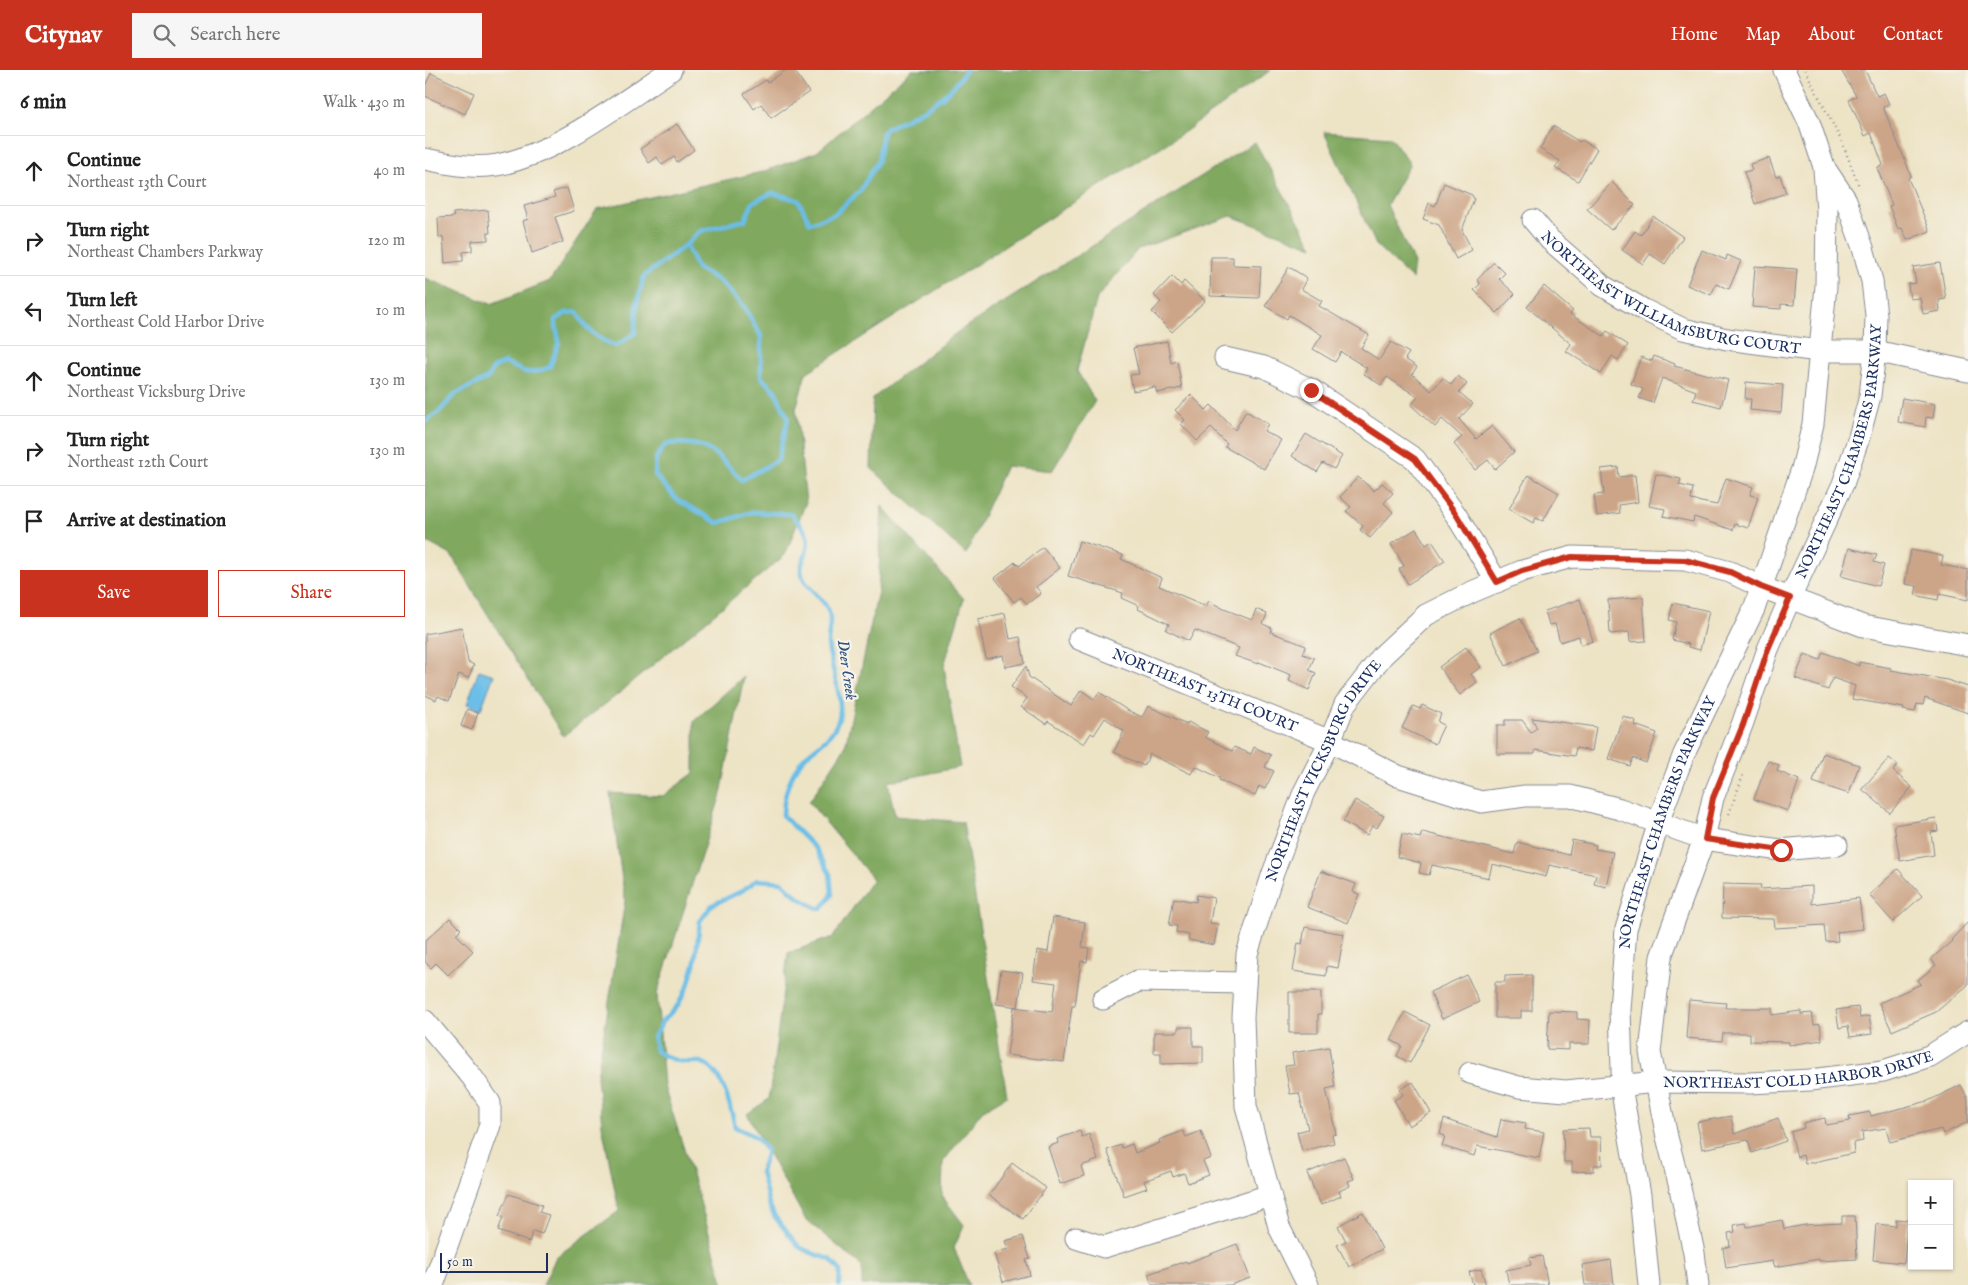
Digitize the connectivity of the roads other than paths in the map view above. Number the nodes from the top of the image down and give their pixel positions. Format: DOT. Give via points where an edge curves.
graph roads {
  1 [pos="671,70"];
  2 [pos="1784,70"];
  3 [pos="425,159"];
  4 [pos="1824,167"];
  5 [pos="1533,220"];
  6 [pos="1820,351"];
  7 [pos="1875,351"];
  8 [pos="1225,358"];
  9 [pos="1968,371"];
  10 [pos="1497,582"];
  11 [pos="1761,587"];
  12 [pos="1790,598"];
  13 [pos="1079,639"];
  14 [pos="1968,645"];
  15 [pos="1330,741"];
  16 [pos="1659,823"];
  17 [pos="1705,839"];
  18 [pos="1837,845"];
  19 [pos="1245,983"];
  20 [pos="1103,999"];
  21 [pos="425,1021"];
  22 [pos="1968,1032"];
  23 [pos="1470,1073"];
  24 [pos="1657,1082"];
  25 [pos="1623,1086"];
  26 [pos="1270,1194"];
  27 [pos="1076,1238"];
  28 [pos="433,1285"];
  29 [pos="1308,1285"];
  30 [pos="1649,1285"];
  31 [pos="1698,1285"];
  1 -- 3 [label="street" via="570,136 529,155 497,165 461,166"];
  2 -- 4 [label="street, NORTHEAST CHAMBERS PARKWAY" via="1809,122"];
  4 -- 6 [label="street, NORTHEAST CHAMBERS PARKWAY" via="1827,262"];
  4 -- 7 [label="street, NORTHEAST CHAMBERS PARKWAY" via="1846,200 1863,248 1876,315"];
  5 -- 6 [label="street, NORTHEAST WILLIAMSBURG COURT" via="1550,240 1603,286 1683,329 1727,339"];
  6 -- 7 [label="street, NORTHEAST WILLIAMSBURG COURT"];
  6 -- 11 [label="street, NORTHEAST CHAMBERS PARKWAY" via="1813,424 1802,469"];
  7 -- 9 [label="street, NORTHEAST WILLIAMSBURG COURT"];
  7 -- 12 [label="street, NORTHEAST CHAMBERS PARKWAY" via="1870,396 1846,477"];
  8 -- 10 [label="street" via="1264,367 1311,390 1415,459 1456,514"];
  10 -- 11 [label="street, NORTHEAST VICKSBURG DRIVE" via="1522,571 1572,557 1685,560 1730,572"];
  10 -- 15 [label="street, NORTHEAST VICKSBURG DRIVE" via="1426,616 1383,655 1345,704"];
  11 -- 12 [label="street"];
  11 -- 16 [label="street, NORTHEAST CHAMBERS PARKWAY" via="1684,754"];
  12 -- 14 [label="street" via="1863,626"];
  12 -- 17 [label="street, NORTHEAST CHAMBERS PARKWAY" via="1713,798"];
  13 -- 15 [label="street, NORTHEAST 13TH COURT"];
  15 -- 16 [label="street, NORTHEAST 13TH COURT" via="1398,776 1481,802 1525,796 1570,796"];
  15 -- 19 [label="street, NORTHEAST VICKSBURG DRIVE" via="1304,792 1273,874 1247,954"];
  16 -- 17 [label="street, NORTHEAST 13TH COURT"];
  16 -- 25 [label="street, NORTHEAST CHAMBERS PARKWAY" via="1626,929 1619,1010"];
  17 -- 18 [label="street" via="1781,850"];
  17 -- 24 [label="street, NORTHEAST CHAMBERS PARKWAY" via="1661,957 1650,1052"];
  19 -- 20 [label="street" via="1138,981"];
  19 -- 26 [label="street, NORTHEAST VICKSBURG DRIVE" via="1246,1106"];
  21 -- 28 [label="street" via="490,1103 490,1125"];
  22 -- 24 [label="street, NORTHEAST COLD HARBOR DRIVE" via="1930,1056 1883,1071 1750,1083"];
  23 -- 25 [label="street, NORTHEAST COLD HARBOR DRIVE" via="1519,1087 1566,1091"];
  24 -- 25 [label="street, NORTHEAST COLD HARBOR DRIVE"];
  24 -- 31 [label="street, NORTHEAST CHAMBERS PARKWAY"];
  25 -- 30 [label="street, NORTHEAST CHAMBERS PARKWAY" via="1640,1195"];
  26 -- 27 [label="street" via="1104,1247"];
  26 -- 29 [label="street, NORTHEAST VICKSBURG DRIVE" via="1279,1227"];
}
